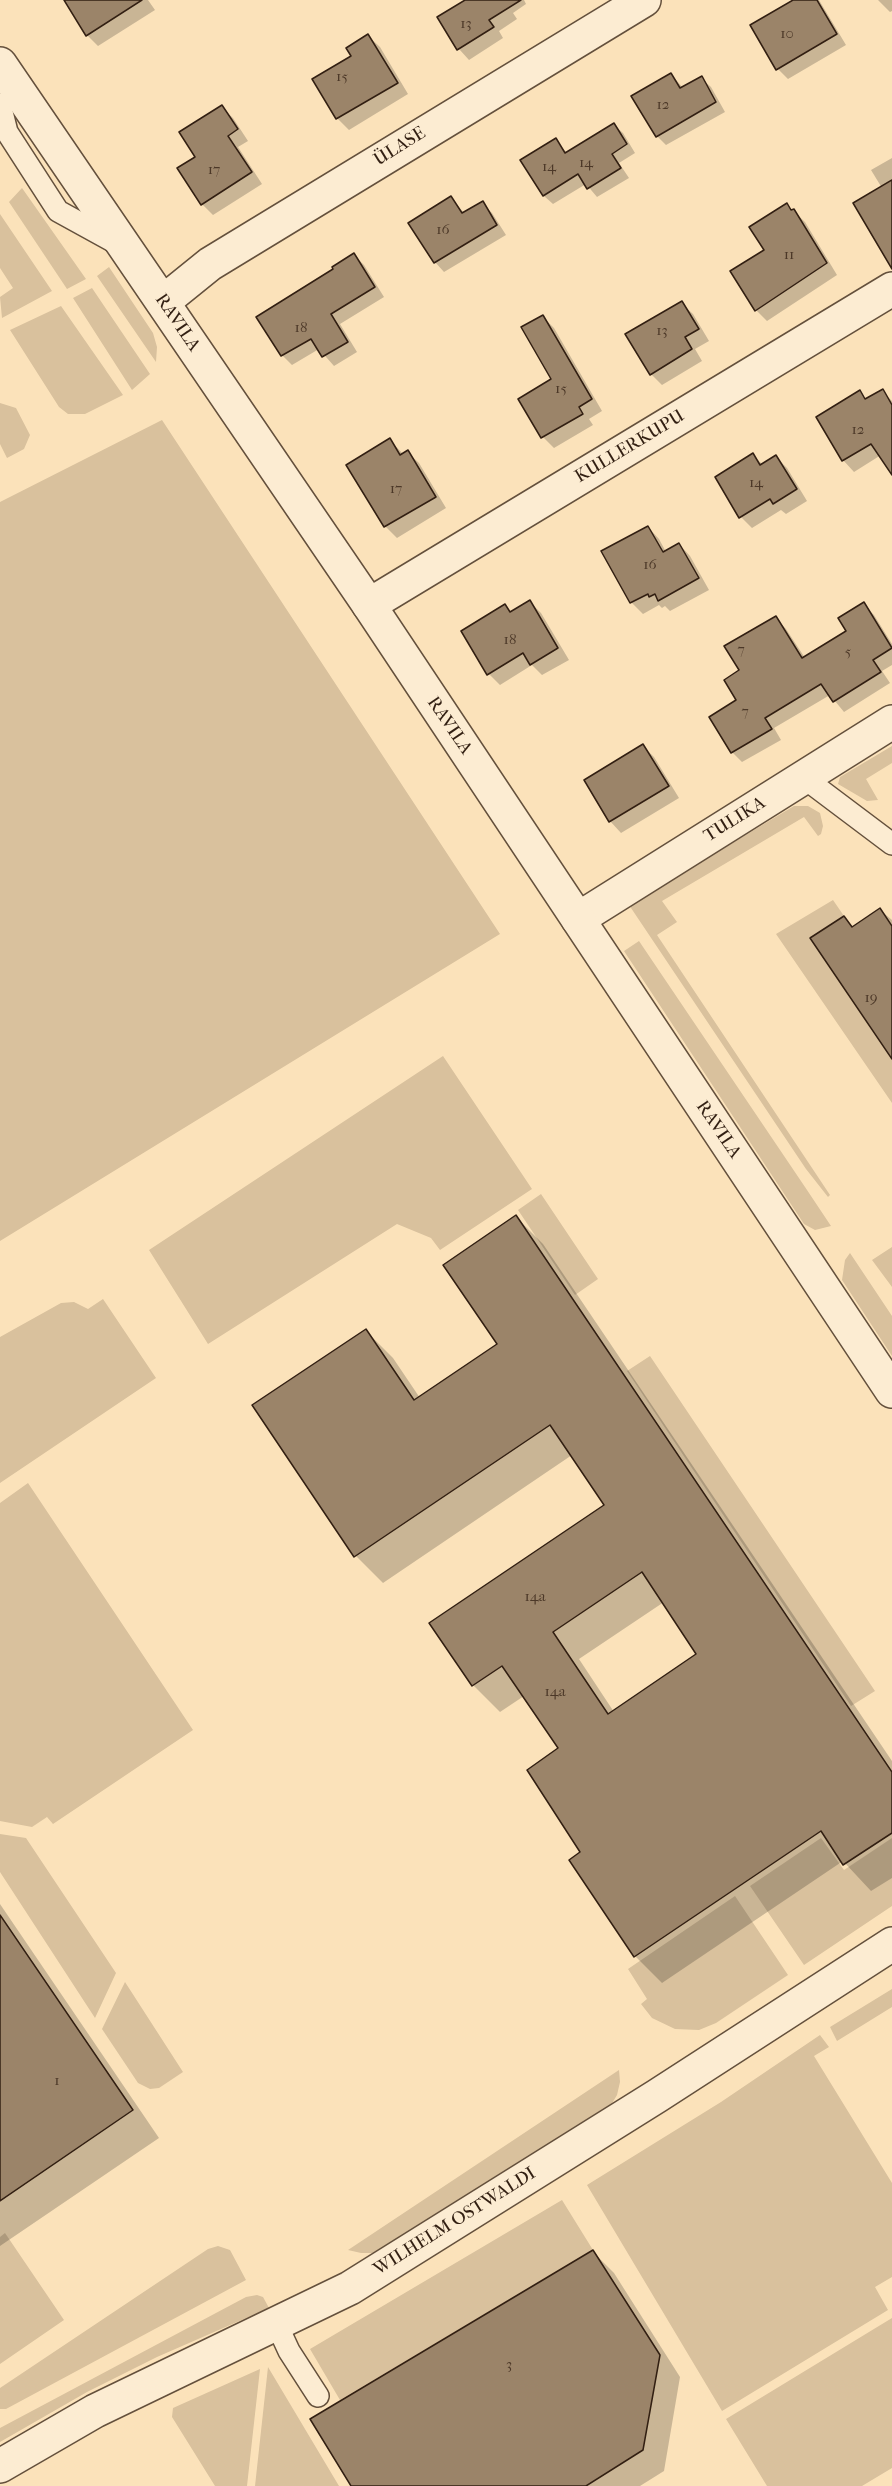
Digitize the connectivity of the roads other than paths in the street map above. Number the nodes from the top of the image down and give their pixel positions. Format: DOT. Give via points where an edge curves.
graph roads {
  1 [pos="644,0"];
  2 [pos="0,64"];
  3 [pos="0,104"];
  4 [pos="126,248"];
  5 [pos="892,289"];
  6 [pos="163,302"];
  7 [pos="369,605"];
  8 [pos="892,722"];
  9 [pos="803,777"];
  10 [pos="892,844"];
  11 [pos="578,919"];
  12 [pos="892,1391"];
  13 [pos="892,1944"];
  14 [pos="277,2325"];
  15 [pos="318,2396"];
  16 [pos="0,2466"];
  1 -- 6 [label="street, ÜLASE" via="210,264"];
  2 -- 4 [label="street, RAVILA"];
  3 -- 4 [label="lane" via="7,132 58,211"];
  4 -- 6 [label="street, RAVILA"];
  5 -- 7 [label="street, KULLERKUPU"];
  6 -- 7 [label="street, RAVILA"];
  7 -- 11 [label="street, RAVILA"];
  8 -- 9 [label="street, TULIKA"];
  9 -- 10 [label="lane"];
  9 -- 11 [label="street, TULIKA"];
  11 -- 12 [label="street, RAVILA"];
  13 -- 14 [label="street, WILHELM OSTWALDI" via="350,2288"];
  14 -- 15 [label="lane"];
  14 -- 16 [label="street, WILHELM OSTWALDI" via="95,2411"];
}
